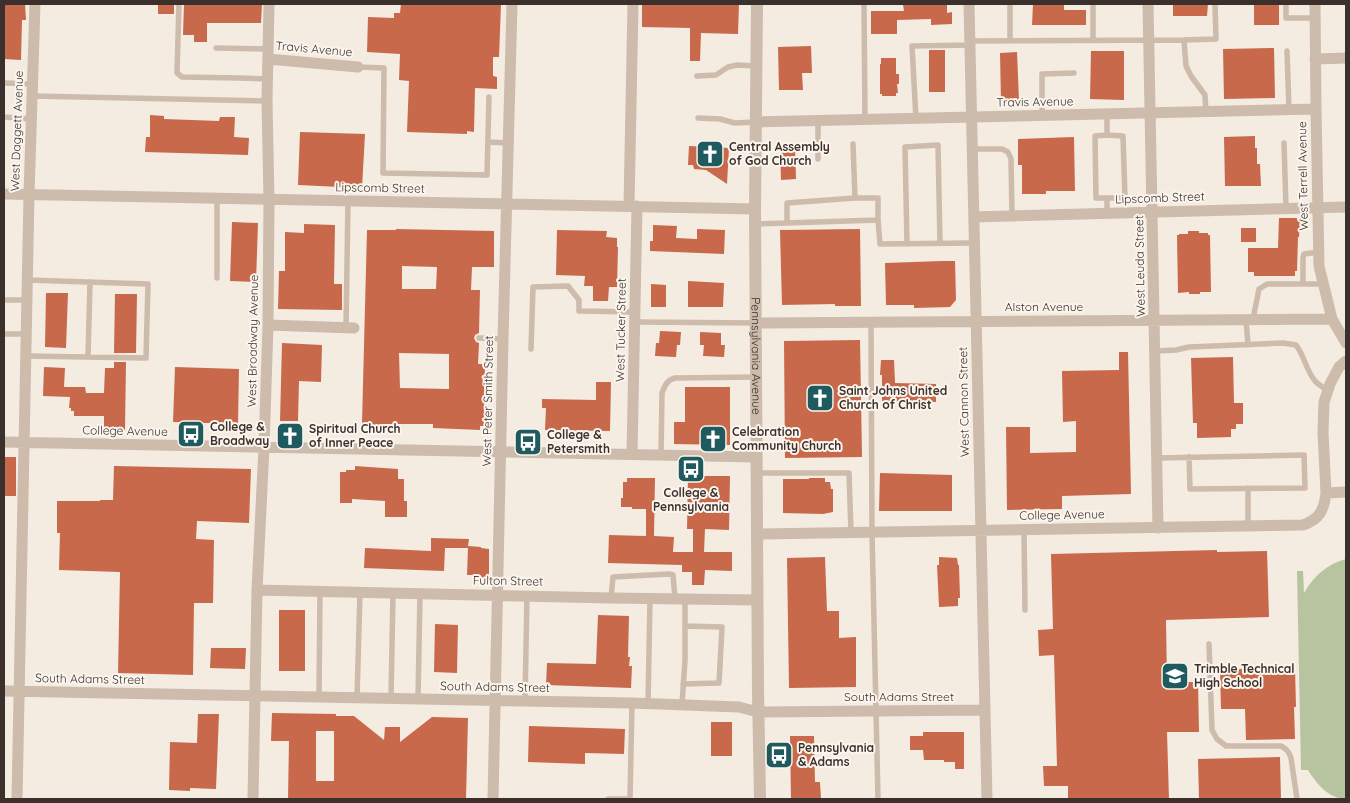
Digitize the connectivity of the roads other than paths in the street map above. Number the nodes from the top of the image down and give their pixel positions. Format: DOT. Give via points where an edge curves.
graph roads {
  1 [pos="35,4"];
  2 [pos="179,4"];
  3 [pos="269,4"];
  4 [pos="512,4"];
  5 [pos="633,4"];
  6 [pos="757,4"];
  7 [pos="864,4"];
  8 [pos="969,4"];
  9 [pos="1010,4"];
  10 [pos="1093,4"];
  11 [pos="1148,4"];
  12 [pos="1215,4"];
  13 [pos="1286,4"];
  14 [pos="1315,4"];
  15 [pos="1315,18"];
  16 [pos="1184,40"];
  17 [pos="1010,41"];
  18 [pos="1093,41"];
  19 [pos="1149,41"];
  20 [pos="970,43"];
  21 [pos="216,48"];
  22 [pos="1288,51"];
  23 [pos="268,54"];
  24 [pos="1346,58"];
  25 [pos="1315,59"];
  26 [pos="756,66"];
  27 [pos="358,67"];
  28 [pos="1074,73"];
  29 [pos="697,76"];
  30 [pos="267,80"];
  31 [pos="4,83"];
  32 [pos="32,90"];
  33 [pos="490,97"];
  34 [pos="267,101"];
  35 [pos="1316,109"];
  36 [pos="1288,110"];
  37 [pos="1206,112"];
  38 [pos="1151,113"];
  39 [pos="1107,114"];
  40 [pos="1042,116"];
  41 [pos="971,117"];
  42 [pos="4,118"];
  43 [pos="698,118"];
  44 [pos="916,118"];
  45 [pos="31,119"];
  46 [pos="865,119"];
  47 [pos="818,120"];
  48 [pos="755,122"];
  49 [pos="1107,136"];
  50 [pos="488,142"];
  51 [pos="1284,143"];
  52 [pos="508,144"];
  53 [pos="853,144"];
  54 [pos="972,149"];
  55 [pos="818,159"];
  56 [pos="4,194"];
  57 [pos="29,195"];
  58 [pos="217,198"];
  59 [pos="855,198"];
  60 [pos="1107,198"];
  61 [pos="269,200"];
  62 [pos="348,201"];
  63 [pos="507,205"];
  64 [pos="633,206"];
  65 [pos="1346,207"];
  66 [pos="1286,208"];
  67 [pos="1318,208"];
  68 [pos="755,209"];
  69 [pos="1152,212"];
  70 [pos="1107,214"];
  71 [pos="1012,216"];
  72 [pos="974,217"];
  73 [pos="878,220"];
  74 [pos="787,223"];
  75 [pos="755,224"];
  76 [pos="974,243"];
  77 [pos="907,244"];
  78 [pos="940,244"];
  79 [pos="1319,252"];
  80 [pos="217,278"];
  81 [pos="27,280"];
  82 [pos="90,282"];
  83 [pos="1303,284"];
  84 [pos="1323,284"];
  85 [pos="4,300"];
  86 [pos="27,300"];
  87 [pos="635,317"];
  88 [pos="1332,318"];
  89 [pos="1250,319"];
  90 [pos="1154,320"];
  91 [pos="976,321"];
  92 [pos="871,322"];
  93 [pos="756,323"];
  94 [pos="268,325"];
  95 [pos="350,328"];
  96 [pos="4,334"];
  97 [pos="26,334"];
  98 [pos="479,338"];
  99 [pos="503,339"];
  100 [pos="1346,343"];
  101 [pos="1248,345"];
  102 [pos="531,349"];
  103 [pos="1155,351"];
  104 [pos="26,356"];
  105 [pos="88,357"];
  106 [pos="1346,361"];
  107 [pos="756,378"];
  108 [pos="1328,392"];
  109 [pos="4,442"];
  110 [pos="24,443"];
  111 [pos="264,447"];
  112 [pos="501,452"];
  113 [pos="632,454"];
  114 [pos="662,455"];
  115 [pos="756,457"];
  116 [pos="1157,458"];
  117 [pos="1189,458"];
  118 [pos="757,473"];
  119 [pos="1248,488"];
  120 [pos="1346,492"];
  121 [pos="1326,493"];
  122 [pos="1248,526"];
  123 [pos="1158,528"];
  124 [pos="981,530"];
  125 [pos="1024,530"];
  126 [pos="851,532"];
  127 [pos="872,532"];
  128 [pos="757,534"];
  129 [pos="257,590"];
  130 [pos="320,591"];
  131 [pos="360,592"];
  132 [pos="393,593"];
  133 [pos="420,593"];
  134 [pos="498,595"];
  135 [pos="528,595"];
  136 [pos="611,598"];
  137 [pos="650,598"];
  138 [pos="680,598"];
  139 [pos="757,600"];
  140 [pos="1025,610"];
  141 [pos="685,626"];
  142 [pos="1209,644"];
  143 [pos="684,684"];
  144 [pos="4,691"];
  145 [pos="19,692"];
  146 [pos="255,696"];
  147 [pos="319,697"];
  148 [pos="357,698"];
  149 [pos="391,698"];
  150 [pos="418,699"];
  151 [pos="496,700"];
  152 [pos="525,701"];
  153 [pos="632,703"];
  154 [pos="648,704"];
  155 [pos="682,705"];
  156 [pos="985,710"];
  157 [pos="876,711"];
  158 [pos="758,712"];
  159 [pos="17,799"];
  160 [pos="253,799"];
  161 [pos="493,799"];
  162 [pos="608,799"];
  163 [pos="760,799"];
  164 [pos="878,799"];
  165 [pos="987,799"];
  166 [pos="1297,799"];
  1 -- 32 [label="street, West Daggett Avenue"];
  2 -- 30 [label="lane" via="177,73 182,77"];
  3 -- 23 [label="street, West Broadway Avenue"];
  4 -- 52 [label="street, West Peter Smith Street"];
  5 -- 64 [label="street, West Tucker Street"];
  6 -- 26 [label="street, Pennsylvania Avenue"];
  7 -- 46 [label="lane"];
  8 -- 20 [label="street, West Cannon Street"];
  9 -- 17 [label="lane"];
  10 -- 18 [label="lane"];
  11 -- 19 [label="street, West Leuda Street"];
  12 -- 16 [label="lane" via="1216,39"];
  13 -- 15 [label="lane" via="1286,18"];
  14 -- 15 [label="street, West Terrell Avenue"];
  15 -- 25 [label="street, West Terrell Avenue"];
  16 -- 19 [label="lane"];
  16 -- 37 [label="lane" via="1186,66 1205,95"];
  17 -- 18 [label="lane"];
  17 -- 20 [label="lane"];
  18 -- 19 [label="lane"];
  19 -- 38 [label="street, West Leuda Street"];
  20 -- 41 [label="street, West Cannon Street"];
  20 -- 44 [label="lane" via="912,46"];
  21 -- 23 [label="lane"];
  22 -- 36 [label="lane"];
  23 -- 27 [label="street, Travis Avenue"];
  23 -- 30 [label="street, West Broadway Avenue"];
  24 -- 25 [label="street"];
  25 -- 35 [label="street, West Terrell Avenue"];
  26 -- 29 [label="lane" via="737,65 716,75"];
  26 -- 48 [label="street, Pennsylvania Avenue"];
  27 -- 50 [label="lane" via="384,68 383,173 487,174"];
  28 -- 40 [label="lane" via="1042,74"];
  30 -- 34 [label="street, West Broadway Avenue"];
  31 -- 32 [label="lane"];
  32 -- 34 [label="lane"];
  32 -- 45 [label="street, West Daggett Avenue"];
  33 -- 50 [label="lane"];
  34 -- 61 [label="street, West Broadway Avenue"];
  35 -- 36 [label="street, Travis Avenue"];
  35 -- 67 [label="street, West Terrell Avenue"];
  36 -- 37 [label="street, Travis Avenue"];
  37 -- 38 [label="street, Travis Avenue"];
  38 -- 39 [label="street, Travis Avenue"];
  38 -- 69 [label="street, West Leuda Street"];
  39 -- 40 [label="street, Travis Avenue"];
  39 -- 49 [label="lane"];
  40 -- 41 [label="street, Travis Avenue"];
  41 -- 44 [label="street, Travis Avenue"];
  41 -- 54 [label="street, West Cannon Street"];
  42 -- 45 [label="lane"];
  43 -- 48 [label="lane"];
  44 -- 46 [label="street, Travis Avenue"];
  45 -- 57 [label="street, West Daggett Avenue"];
  46 -- 47 [label="street, Travis Avenue"];
  47 -- 48 [label="street, Travis Avenue"];
  47 -- 55 [label="lane"];
  48 -- 68 [label="street, Pennsylvania Avenue"];
  49 -- 60 [label="lane" via="1095,136 1096,198"];
  49 -- 60 [label="lane" via="1123,136 1126,198"];
  50 -- 52 [label="lane"];
  51 -- 66 [label="lane"];
  52 -- 63 [label="street, West Peter Smith Street"];
  53 -- 59 [label="lane"];
  54 -- 71 [label="lane" via="1008,152"];
  54 -- 72 [label="street, West Cannon Street"];
  56 -- 57 [label="street, Lipscomb Street"];
  57 -- 58 [label="street, Lipscomb Street"];
  57 -- 81 [label="street, West Daggett Avenue"];
  58 -- 61 [label="street, Lipscomb Street"];
  58 -- 80 [label="lane"];
  59 -- 73 [label="lane" via="878,198"];
  59 -- 74 [label="lane" via="788,203"];
  60 -- 70 [label="lane"];
  61 -- 62 [label="street, Lipscomb Street"];
  61 -- 94 [label="street, West Broadway Avenue"];
  62 -- 63 [label="street, Lipscomb Street"];
  62 -- 95 [label="lane"];
  63 -- 64 [label="street, Lipscomb Street"];
  63 -- 99 [label="street, West Peter Smith Street"];
  64 -- 68 [label="street, Lipscomb Street"];
  64 -- 87 [label="street, West Tucker Street"];
  65 -- 67 [label="street, Lipscomb Street"];
  66 -- 67 [label="street, Lipscomb Street"];
  66 -- 69 [label="street, Lipscomb Street"];
  67 -- 79 [label="street, West Terrell Avenue"];
  68 -- 75 [label="street, Pennsylvania Avenue"];
  69 -- 70 [label="street, Lipscomb Street"];
  69 -- 90 [label="street, West Leuda Street"];
  70 -- 71 [label="street, Lipscomb Street"];
  71 -- 72 [label="street, Lipscomb Street"];
  72 -- 76 [label="street, West Cannon Street"];
  73 -- 74 [label="lane"];
  73 -- 77 [label="lane" via="880,244"];
  74 -- 75 [label="lane"];
  75 -- 93 [label="street, Pennsylvania Avenue"];
  76 -- 78 [label="lane"];
  76 -- 91 [label="street, West Cannon Street"];
  77 -- 78 [label="lane"];
  77 -- 78 [label="lane" via="905,147 938,145"];
  79 -- 83 [label="lane" via="1304,254"];
  79 -- 84 [label="street, West Terrell Avenue"];
  81 -- 82 [label="lane"];
  81 -- 86 [label="street, West Daggett Avenue"];
  82 -- 105 [label="lane"];
  82 -- 105 [label="lane" via="148,284 146,358"];
  83 -- 84 [label="lane"];
  83 -- 89 [label="lane" via="1266,284 1259,289"];
  84 -- 88 [label="street, West Terrell Avenue"];
  85 -- 86 [label="lane"];
  86 -- 97 [label="street, West Daggett Avenue"];
  87 -- 93 [label="lane"];
  87 -- 102 [label="lane" via="579,311 579,300 568,286 533,287"];
  87 -- 113 [label="street, West Tucker Street"];
  88 -- 89 [label="street, Alston Avenue"];
  88 -- 100 [label="street, West Terrell Avenue"];
  89 -- 90 [label="street, Alston Avenue"];
  89 -- 101 [label="lane"];
  90 -- 91 [label="street, Alston Avenue"];
  90 -- 103 [label="street, West Leuda Street"];
  91 -- 92 [label="street, Alston Avenue"];
  91 -- 124 [label="street, West Cannon Street"];
  92 -- 93 [label="street, Alston Avenue"];
  92 -- 127 [label="lane"];
  93 -- 107 [label="street, Pennsylvania Avenue"];
  94 -- 95 [label="street"];
  94 -- 111 [label="street, West Broadway Avenue"];
  96 -- 97 [label="lane"];
  97 -- 104 [label="street, West Daggett Avenue"];
  98 -- 99 [label="lane"];
  99 -- 112 [label="street, West Peter Smith Street"];
  101 -- 103 [label="lane"];
  101 -- 108 [label="lane" via="1296,345 1315,380"];
  103 -- 116 [label="street, West Leuda Street"];
  104 -- 105 [label="lane"];
  104 -- 110 [label="street, West Daggett Avenue"];
  106 -- 108 [label="street" via="1339,367"];
  107 -- 114 [label="lane" via="670,380 662,393"];
  107 -- 115 [label="street, Pennsylvania Avenue"];
  108 -- 121 [label="street" via="1324,402 1323,432"];
  109 -- 110 [label="street, College Avenue"];
  110 -- 111 [label="street, College Avenue"];
  110 -- 145 [label="street, West Daggett Avenue"];
  111 -- 112 [label="street, College Avenue"];
  111 -- 129 [label="street, West Broadway Avenue"];
  112 -- 113 [label="street, College Avenue"];
  112 -- 134 [label="street, West Peter Smith Street"];
  113 -- 114 [label="street, College Avenue"];
  114 -- 115 [label="street, College Avenue"];
  115 -- 118 [label="street, Pennsylvania Avenue"];
  116 -- 117 [label="lane"];
  116 -- 123 [label="street, West Leuda Street"];
  117 -- 119 [label="lane" via="1190,489"];
  117 -- 119 [label="lane" via="1304,455 1305,488"];
  118 -- 126 [label="lane" via="849,473"];
  118 -- 128 [label="street, Pennsylvania Avenue"];
  119 -- 122 [label="lane"];
  120 -- 121 [label="street"];
  121 -- 122 [label="street, College Avenue" via="1322,511 1311,522"];
  122 -- 123 [label="street, College Avenue"];
  123 -- 125 [label="street, College Avenue"];
  124 -- 125 [label="street, College Avenue"];
  124 -- 127 [label="street, College Avenue"];
  124 -- 156 [label="street, West Cannon Street"];
  125 -- 140 [label="lane"];
  126 -- 127 [label="street, College Avenue"];
  126 -- 128 [label="street, College Avenue"];
  127 -- 157 [label="lane"];
  128 -- 139 [label="street, Pennsylvania Avenue"];
  129 -- 130 [label="street, Fulton Street"];
  129 -- 146 [label="street, West Broadway Avenue"];
  130 -- 131 [label="street, Fulton Street"];
  130 -- 147 [label="lane"];
  131 -- 132 [label="street, Fulton Street"];
  131 -- 148 [label="lane"];
  132 -- 133 [label="street, Fulton Street"];
  132 -- 149 [label="lane"];
  133 -- 134 [label="street, Fulton Street"];
  133 -- 150 [label="lane"];
  134 -- 135 [label="street, Fulton Street"];
  134 -- 151 [label="street, West Peter Smith Street"];
  135 -- 136 [label="street, Fulton Street"];
  135 -- 152 [label="lane"];
  136 -- 137 [label="street, Fulton Street"];
  136 -- 138 [label="lane" via="613,577 669,574 673,575"];
  137 -- 138 [label="street, Fulton Street"];
  137 -- 154 [label="lane"];
  138 -- 139 [label="street, Fulton Street"];
  138 -- 141 [label="lane"];
  139 -- 158 [label="street, Pennsylvania Avenue"];
  141 -- 143 [label="lane"];
  141 -- 143 [label="lane" via="722,627 719,683"];
  142 -- 166 [label="lane" via="1212,730 1217,739 1226,746 1285,748 1291,758"];
  143 -- 155 [label="lane"];
  144 -- 145 [label="street, South Adams Street"];
  145 -- 146 [label="street, South Adams Street"];
  145 -- 159 [label="street, West Daggett Avenue"];
  146 -- 147 [label="street, South Adams Street"];
  146 -- 160 [label="street, West Broadway Avenue"];
  147 -- 148 [label="street, South Adams Street"];
  148 -- 149 [label="street, South Adams Street"];
  149 -- 150 [label="street, South Adams Street"];
  150 -- 151 [label="street, South Adams Street"];
  151 -- 152 [label="street, South Adams Street"];
  151 -- 161 [label="street, West Peter Smith Street"];
  152 -- 153 [label="street, South Adams Street"];
  153 -- 154 [label="street, South Adams Street"];
  153 -- 162 [label="lane" via="630,799"];
  154 -- 155 [label="street, South Adams Street"];
  155 -- 158 [label="street, South Adams Street" via="739,707"];
  156 -- 157 [label="street, South Adams Street"];
  156 -- 165 [label="street, West Cannon Street"];
  157 -- 158 [label="street, South Adams Street"];
  157 -- 164 [label="lane"];
  158 -- 163 [label="street, Pennsylvania Avenue"];
}
